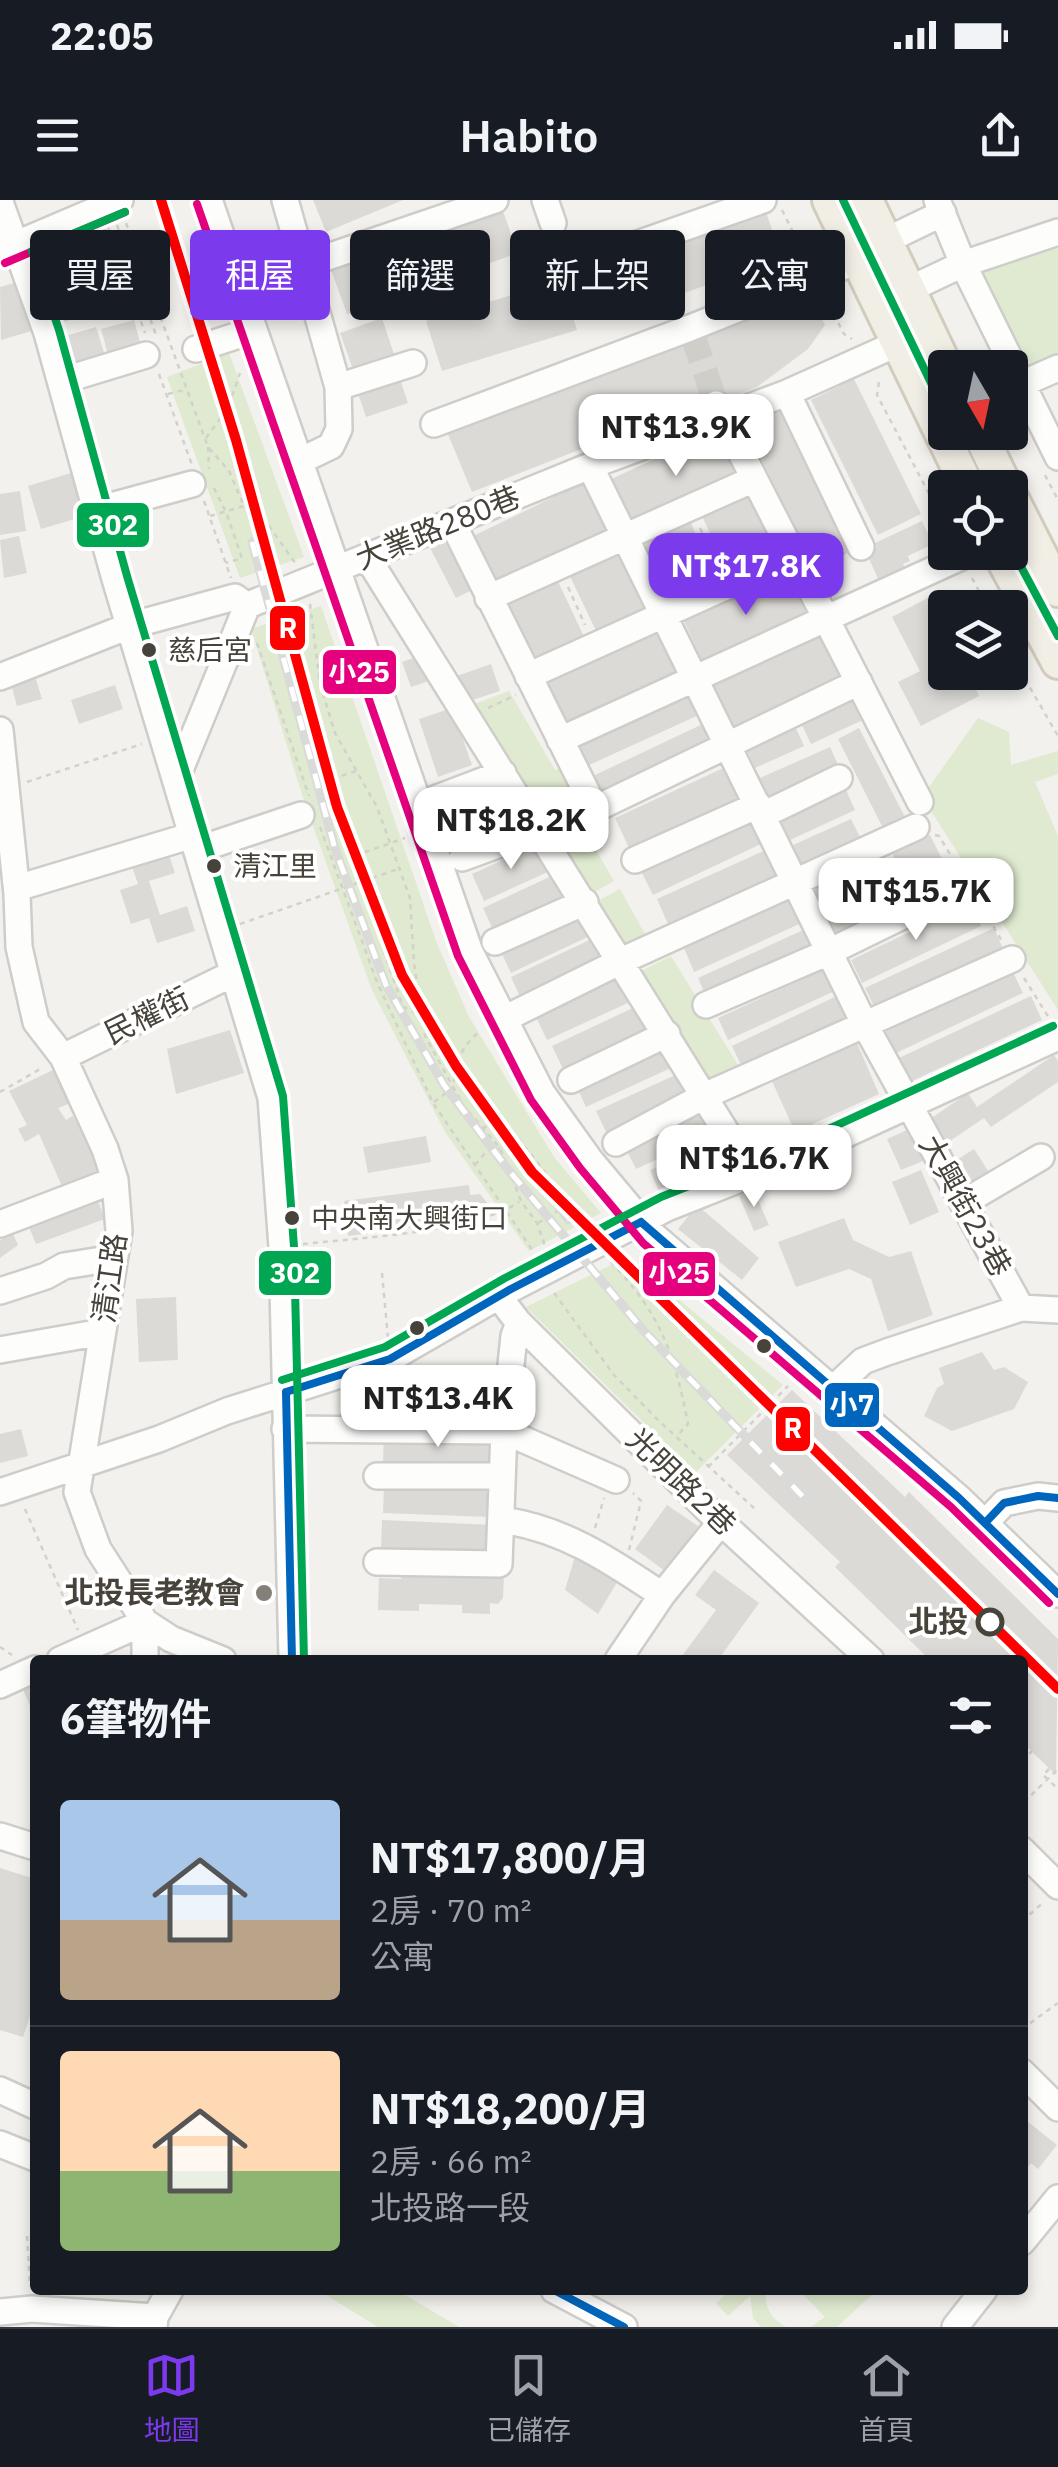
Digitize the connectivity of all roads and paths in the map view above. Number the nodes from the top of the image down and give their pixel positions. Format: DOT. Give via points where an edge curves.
graph roads {
  1 [pos="209,200"];
  2 [pos="286,200"];
  3 [pos="495,200"];
  4 [pos="762,200"];
  5 [pos="777,200"];
  6 [pos="829,200"];
  7 [pos="866,200"];
  8 [pos="0,202"];
  9 [pos="940,206"];
  10 [pos="115,210"];
  11 [pos="294,230"];
  12 [pos="677,230"];
  13 [pos="792,230"];
  14 [pos="1058,232"];
  15 [pos="885,241"];
  16 [pos="8,248"];
  17 [pos="330,256"];
  18 [pos="857,261"];
  19 [pos="963,264"];
  20 [pos="908,290"];
  21 [pos="161,320"];
  22 [pos="319,320"];
  23 [pos="837,320"];
  24 [pos="254,330"];
  25 [pos="913,338"];
  26 [pos="862,346"];
  27 [pos="196,350"];
  28 [pos="999,350"];
  29 [pos="152,352"];
  30 [pos="928,352"];
  31 [pos="413,362"];
  32 [pos="1058,368"];
  33 [pos="240,373"];
  34 [pos="61,381"];
  35 [pos="1028,381"];
  36 [pos="880,382"];
  37 [pos="338,387"];
  38 [pos="186,389"];
  39 [pos="787,393"];
  40 [pos="166,395"];
  41 [pos="1028,408"];
  42 [pos="718,410"];
  43 [pos="434,424"];
  44 [pos="205,439"];
  45 [pos="208,447"];
  46 [pos="1058,457"];
  47 [pos="300,461"];
  48 [pos="590,466"];
  49 [pos="961,470"];
  50 [pos="754,479"];
  51 [pos="196,482"];
  52 [pos="928,492"];
  53 [pos="244,506"];
  54 [pos="690,508"];
  55 [pos="96,510"];
  56 [pos="226,512"];
  57 [pos="209,517"];
  58 [pos="453,524"];
  59 [pos="1028,531"];
  60 [pos="623,538"];
  61 [pos="861,547"];
  62 [pos="794,556"];
  63 [pos="367,557"];
  64 [pos="226,563"];
  65 [pos="558,565"];
  66 [pos="339,568"];
  67 [pos="300,569"];
  68 [pos="934,570"];
  69 [pos="1009,570"];
  70 [pos="728,585"];
  71 [pos="1058,590"];
  72 [pos="240,596"];
  73 [pos="488,598"];
  74 [pos="320,600"];
  75 [pos="664,616"];
  76 [pos="828,619"];
  77 [pos="129,626"];
  78 [pos="255,634"];
  79 [pos="594,645"];
  80 [pos="1058,662"];
  81 [pos="0,676"];
  82 [pos="694,678"];
  83 [pos="531,681"];
  84 [pos="859,682"];
  85 [pos="1028,685"];
  86 [pos="468,717"];
  87 [pos="0,730"];
  88 [pos="1058,736"];
  89 [pos="164,737"];
  90 [pos="560,740"];
  91 [pos="728,745"];
  92 [pos="358,770"];
  93 [pos="504,773"];
  94 [pos="177,777"];
  95 [pos="839,778"];
  96 [pos="6,789"];
  97 [pos="420,805"];
  98 [pos="595,809"];
  99 [pos="760,810"];
  100 [pos="918,815"];
  101 [pos="312,817"];
  102 [pos="538,829"];
  103 [pos="405,838"];
  104 [pos="195,842"];
  105 [pos="391,843"];
  106 [pos="348,851"];
  107 [pos="462,858"];
  108 [pos="635,860"];
  109 [pos="401,868"];
  110 [pos="360,882"];
  111 [pos="796,884"];
  112 [pos="968,884"];
  113 [pos="340,889"];
  114 [pos="11,893"];
  115 [pos="585,902"];
  116 [pos="220,931"];
  117 [pos="495,942"];
  118 [pos="831,951"];
  119 [pos="1012,959"];
  120 [pos="622,962"];
  121 [pos="232,974"];
  122 [pos="706,1006"];
  123 [pos="420,1015"];
  124 [pos="864,1023"];
  125 [pos="491,1025"];
  126 [pos="1053,1027"];
  127 [pos="667,1034"];
  128 [pos="62,1057"];
  129 [pos="571,1080"];
  130 [pos="452,1088"];
  131 [pos="0,1092"];
  132 [pos="704,1096"];
  133 [pos="433,1103"];
  134 [pos="909,1105"];
  135 [pos="482,1129"];
  136 [pos="616,1143"];
  137 [pos="500,1148"];
  138 [pos="1041,1157"];
  139 [pos="474,1166"];
  140 [pos="753,1175"];
  141 [pos="115,1180"];
  142 [pos="521,1201"];
  143 [pos="963,1203"];
  144 [pos="570,1204"];
  145 [pos="506,1212"];
  146 [pos="641,1222"];
  147 [pos="0,1224"];
  148 [pos="537,1224"];
  149 [pos="589,1227"];
  150 [pos="282,1247"];
  151 [pos="547,1250"];
  152 [pos="536,1257"];
  153 [pos="114,1258"];
  154 [pos="606,1258"];
  155 [pos="382,1273"];
  156 [pos="550,1288"];
  157 [pos="0,1291"];
  158 [pos="499,1296"];
  159 [pos="1021,1308"];
  160 [pos="1058,1310"];
  161 [pos="519,1322"];
  162 [pos="102,1332"];
  163 [pos="0,1350"];
  164 [pos="390,1359"];
  165 [pos="788,1386"];
  166 [pos="833,1389"];
  167 [pos="286,1392"];
  168 [pos="285,1429"];
  169 [pos="394,1429"];
  170 [pos="504,1431"];
  171 [pos="676,1437"];
  172 [pos="80,1465"];
  173 [pos="708,1466"];
  174 [pos="377,1476"];
  175 [pos="501,1476"];
  176 [pos="612,1479"];
  177 [pos="8,1490"];
  178 [pos="1058,1498"];
  179 [pos="755,1510"];
  180 [pos="501,1520"];
  181 [pos="720,1522"];
  182 [pos="985,1524"];
  183 [pos="589,1549"];
  184 [pos="376,1562"];
  185 [pos="622,1568"];
  186 [pos="1058,1594"];
  187 [pos="662,1595"];
  188 [pos="145,1622"];
  189 [pos="86,1650"];
  190 [pos="73,1655"];
  191 [pos="145,1655"];
  192 [pos="211,1655"];
  193 [pos="292,1655"];
  194 [pos="621,1655"];
  195 [pos="866,1655"];
  196 [pos="30,1671"];
  197 [pos="0,1686"];
  198 [pos="1032,1751"];
  199 [pos="1028,1755"];
  200 [pos="1049,1768"];
  201 [pos="1058,1769"];
  202 [pos="1048,1779"];
  203 [pos="1058,1790"];
  204 [pos="1028,1798"];
  205 [pos="0,1836"];
  206 [pos="30,1845"];
  207 [pos="1028,1858"];
  208 [pos="1053,1891"];
  209 [pos="1028,1915"];
  210 [pos="1058,2003"];
  211 [pos="1028,2025"];
  212 [pos="1028,2078"];
  213 [pos="0,2090"];
  214 [pos="30,2104"];
  215 [pos="1058,2108"];
  216 [pos="0,2144"];
  217 [pos="30,2156"];
  218 [pos="1058,2198"];
  219 [pos="1028,2235"];
  220 [pos="27,2236"];
  221 [pos="30,2280"];
  222 [pos="31,2295"];
  223 [pos="168,2295"];
  224 [pos="563,2295"];
  225 [pos="980,2295"];
  226 [pos="32,2309"];
  227 [pos="0,2312"];
  228 [pos="155,2322"];
  229 [pos="624,2327"];
  230 [pos="955,2327"];
  1 -- 24 [label="street"];
  2 -- 11 [label="street"];
  3 -- 17 [label="street"];
  4 -- 12 [label="street"];
  5 -- 13 [label="path"];
  6 -- 18 [label="main road"];
  7 -- 15 [label="main road"];
  8 -- 16 [label="street"];
  9 -- 15 [label="street"];
  9 -- 19 [label="street"];
  10 -- 16 [label="street"];
  10 -- 29 [label="path"];
  10 -- 29 [label="path"];
  14 -- 19 [label="street"];
  15 -- 20 [label="main road"];
  16 -- 34 [label="street"];
  18 -- 25 [label="main road"];
  18 -- 43 [label="street" via="692,332"];
  19 -- 20 [label="street"];
  19 -- 28 [label="street"];
  20 -- 25 [label="main road"];
  21 -- 38 [label="path"];
  22 -- 37 [label="street"];
  23 -- 26 [label="path"];
  24 -- 27 [label="street"];
  24 -- 47 [label="street"];
  25 -- 30 [label="main road"];
  25 -- 39 [label="street, 大業路280巷"];
  25 -- 49 [label="main road"];
  29 -- 34 [label="street"];
  29 -- 40 [label="path"];
  31 -- 37 [label="street"];
  32 -- 35 [label="street"];
  33 -- 44 [label="path" via="228,408"];
  34 -- 55 [label="street"];
  36 -- 52 [label="path" via="877,396"];
  37 -- 47 [label="street" via="331,446"];
  38 -- 40 [label="path"];
  38 -- 44 [label="path"];
  39 -- 42 [label="street, 大業路280巷"];
  39 -- 61 [label="street"];
  40 -- 51 [label="path"];
  41 -- 46 [label="street"];
  42 -- 48 [label="street, 大業路280巷"];
  42 -- 50 [label="street"];
  44 -- 45 [label="path"];
  45 -- 53 [label="path" via="229,471"];
  45 -- 56 [label="path" via="210,480"];
  47 -- 66 [label="street"];
  48 -- 58 [label="street, 大業路280巷"];
  48 -- 60 [label="street, 大興街23巷"];
  50 -- 54 [label="street"];
  50 -- 62 [label="street"];
  51 -- 55 [label="street"];
  51 -- 57 [label="path"];
  53 -- 56 [label="path"];
  53 -- 67 [label="path" via="270,526"];
  54 -- 60 [label="street"];
  54 -- 70 [label="path"];
  55 -- 77 [label="street"];
  56 -- 57 [label="path"];
  56 -- 64 [label="path" via="242,558"];
  57 -- 64 [label="path"];
  58 -- 63 [label="street, 大業路280巷"];
  58 -- 73 [label="street"];
  59 -- 71 [label="main road"];
  60 -- 65 [label="street"];
  60 -- 75 [label="street, 大興街23巷"];
  62 -- 70 [label="street"];
  62 -- 76 [label="street"];
  63 -- 66 [label="street, 大業路280巷"];
  63 -- 86 [label="street"];
  64 -- 72 [label="path"];
  65 -- 73 [label="street"];
  65 -- 79 [label="path"];
  66 -- 72 [label="street, 大業路280巷"];
  66 -- 97 [label="street"];
  68 -- 76 [label="street"];
  69 -- 80 [label="main road"];
  70 -- 75 [label="street"];
  72 -- 77 [label="street"];
  72 -- 94 [label="street"];
  73 -- 83 [label="street"];
  74 -- 92 [label="path" via="310,603 320,684 334,733"];
  75 -- 79 [label="street"];
  75 -- 82 [label="street, 大興街23巷"];
  76 -- 82 [label="street"];
  76 -- 84 [label="street"];
  77 -- 81 [label="street"];
  77 -- 89 [label="street"];
  78 -- 101 [label="path"];
  79 -- 83 [label="street"];
  82 -- 90 [label="street"];
  82 -- 91 [label="street, 大興街23巷"];
  83 -- 86 [label="path"];
  83 -- 90 [label="street"];
  84 -- 91 [label="street"];
  84 -- 100 [label="street"];
  85 -- 88 [label="path"];
  86 -- 93 [label="street"];
  87 -- 96 [label="street, 清江路"];
  89 -- 94 [label="street"];
  89 -- 96 [label="path"];
  90 -- 98 [label="street"];
  91 -- 98 [label="street"];
  91 -- 99 [label="street, 大興街23巷"];
  92 -- 105 [label="path"];
  92 -- 106 [label="path" via="326,781"];
  93 -- 97 [label="street"];
  93 -- 102 [label="street"];
  94 -- 104 [label="street"];
  95 -- 99 [label="street"];
  96 -- 114 [label="street, 清江路"];
  97 -- 125 [label="street"];
  98 -- 102 [label="street"];
  99 -- 108 [label="street"];
  99 -- 111 [label="street, 大興街23巷"];
  100 -- 111 [label="street"];
  100 -- 112 [label="path"];
  101 -- 104 [label="street"];
  101 -- 113 [label="path"];
  102 -- 107 [label="street"];
  102 -- 115 [label="street"];
  103 -- 105 [label="path"];
  104 -- 114 [label="street"];
  104 -- 116 [label="street"];
  105 -- 106 [label="path"];
  105 -- 109 [label="path"];
  106 -- 110 [label="path"];
  109 -- 110 [label="path"];
  109 -- 123 [label="path" via="410,898"];
  110 -- 113 [label="path"];
  110 -- 123 [label="path" via="403,1006"];
  111 -- 118 [label="street, 大興街23巷"];
  111 -- 120 [label="street"];
  112 -- 118 [label="street"];
  112 -- 119 [label="path"];
  113 -- 116 [label="path"];
  113 -- 133 [label="path"];
  114 -- 128 [label="street, 清江路" via="36,1022"];
  115 -- 117 [label="street"];
  115 -- 120 [label="street"];
  116 -- 121 [label="street"];
  118 -- 122 [label="street"];
  118 -- 124 [label="street, 大興街23巷"];
  119 -- 124 [label="street"];
  119 -- 126 [label="path"];
  120 -- 125 [label="street"];
  120 -- 127 [label="street"];
  121 -- 128 [label="street, 民權街"];
  121 -- 150 [label="street" via="271,1098"];
  123 -- 130 [label="path"];
  124 -- 132 [label="street"];
  124 -- 134 [label="street, 大興街23巷"];
  125 -- 130 [label="path" via="457,1058"];
  125 -- 146 [label="street"];
  126 -- 134 [label="street"];
  127 -- 129 [label="street"];
  127 -- 132 [label="street"];
  128 -- 131 [label="path"];
  128 -- 141 [label="street, 清江路"];
  130 -- 133 [label="path"];
  130 -- 135 [label="path"];
  132 -- 136 [label="street"];
  132 -- 140 [label="street"];
  133 -- 139 [label="path"];
  134 -- 140 [label="street"];
  134 -- 143 [label="street, 大興街23巷"];
  135 -- 137 [label="path"];
  135 -- 144 [label="path" via="501,1116"];
  137 -- 139 [label="path"];
  137 -- 142 [label="path"];
  138 -- 143 [label="street"];
  139 -- 145 [label="path"];
  140 -- 146 [label="street"];
  141 -- 147 [label="street"];
  141 -- 153 [label="street, 清江路"];
  142 -- 145 [label="path"];
  142 -- 148 [label="path"];
  143 -- 159 [label="street, 大興街23巷"];
  144 -- 148 [label="path"];
  144 -- 149 [label="path"];
  145 -- 150 [label="path" via="435,1229"];
  145 -- 152 [label="path"];
  146 -- 158 [label="street"];
  146 -- 166 [label="street"];
  148 -- 151 [label="path"];
  150 -- 167 [label="street"];
  153 -- 157 [label="street" via="64,1266"];
  153 -- 162 [label="street, 清江路"];
  154 -- 171 [label="path" via="644,1300 672,1352 688,1424"];
  155 -- 164 [label="path"];
  156 -- 171 [label="path" via="614,1375"];
  158 -- 161 [label="street, 光明路2巷"];
  158 -- 164 [label="street"];
  159 -- 160 [label="street, 大興街23巷"];
  159 -- 166 [label="street, 大興街23巷" via="863,1361"];
  161 -- 170 [label="street"];
  161 -- 181 [label="street, 光明路2巷"];
  162 -- 163 [label="street"];
  162 -- 172 [label="street, 清江路"];
  164 -- 167 [label="street"];
  164 -- 169 [label="path"];
  165 -- 173 [label="path"];
  166 -- 182 [label="street"];
  167 -- 168 [label="street"];
  167 -- 172 [label="street"];
  168 -- 169 [label="street"];
  168 -- 193 [label="street"];
  169 -- 170 [label="street"];
  170 -- 175 [label="street"];
  170 -- 176 [label="street"];
  171 -- 173 [label="path"];
  172 -- 177 [label="street"];
  172 -- 188 [label="street, 清江路" via="77,1492 98,1550"];
  173 -- 179 [label="path"];
  174 -- 175 [label="street"];
  175 -- 180 [label="street"];
  176 -- 183 [label="path"];
  176 -- 185 [label="path" via="641,1501"];
  177 -- 189 [label="path"];
  178 -- 182 [label="street" via="1004,1503"];
  180 -- 183 [label="street" via="531,1524"];
  180 -- 184 [label="street" via="498,1564"];
  181 -- 187 [label="street"];
  181 -- 195 [label="street, 光明路2巷"];
  182 -- 186 [label="street"];
  183 -- 185 [label="street"];
  185 -- 187 [label="street"];
  187 -- 194 [label="street"];
  188 -- 189 [label="street"];
  188 -- 191 [label="street"];
  188 -- 192 [label="street, 清江路"];
  189 -- 190 [label="street"];
  196 -- 197 [label="street"];
  198 -- 199 [label="path"];
  200 -- 202 [label="path" via="1043,1774"];
  201 -- 202 [label="path"];
  202 -- 203 [label="path"];
  202 -- 204 [label="path"];
  205 -- 206 [label="street"];
  207 -- 208 [label="street"];
  208 -- 209 [label="path"];
  210 -- 211 [label="path"];
  212 -- 215 [label="street"];
  213 -- 214 [label="street"];
  216 -- 217 [label="street"];
  218 -- 219 [label="street"];
  220 -- 221 [label="path"];
  222 -- 226 [label="path"];
  223 -- 228 [label="street"];
  224 -- 229 [label="street"];
  225 -- 230 [label="street"];
  226 -- 227 [label="street"];
  226 -- 228 [label="street"];
}
